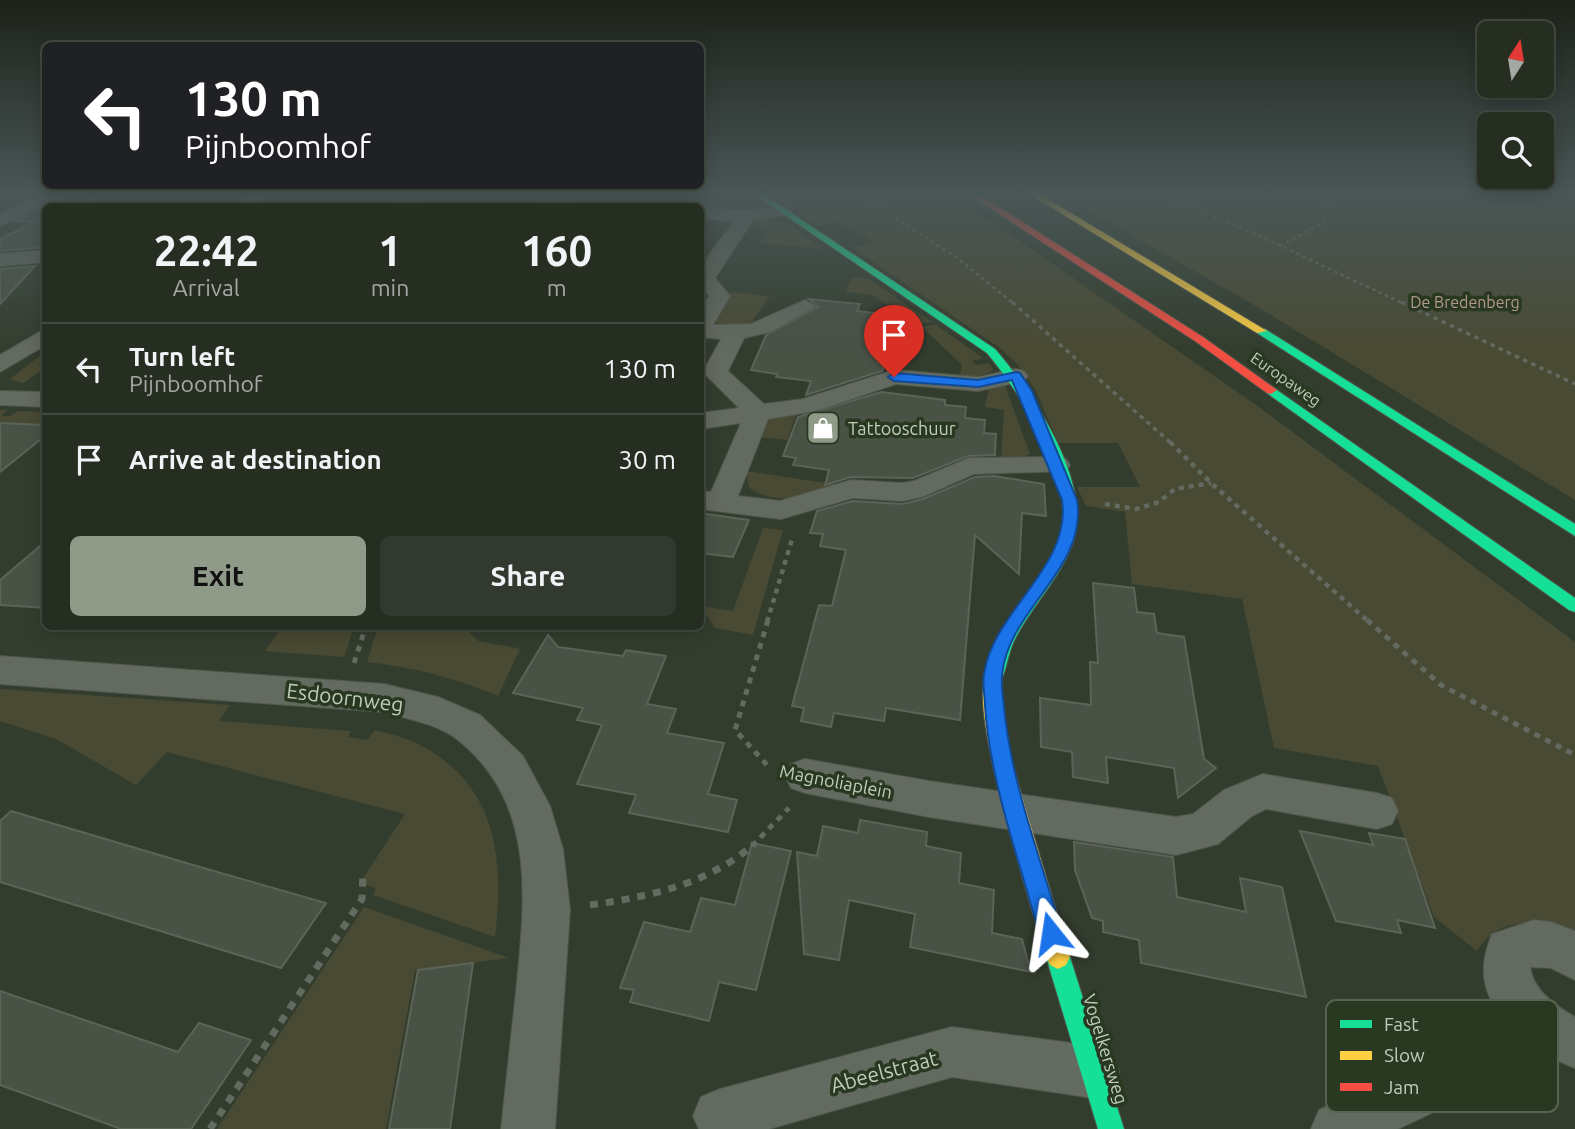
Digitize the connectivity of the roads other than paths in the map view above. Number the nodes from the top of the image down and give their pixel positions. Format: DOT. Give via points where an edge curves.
graph roads {
  1 [pos="726,245"];
  2 [pos="833,245"];
  3 [pos="1051,245"];
  4 [pos="1118,245"];
  5 [pos="42,256"];
  6 [pos="0,260"];
  7 [pos="704,275"];
  8 [pos="704,280"];
  9 [pos="805,306"];
  10 [pos="704,322"];
  11 [pos="704,330"];
  12 [pos="735,334"];
  13 [pos="42,338"];
  14 [pos="0,365"];
  15 [pos="1016,376"];
  16 [pos="0,398"];
  17 [pos="42,400"];
  18 [pos="758,412"];
  19 [pos="704,420"];
  20 [pos="1056,466"];
  21 [pos="711,501"];
  22 [pos="1575,531"];
  23 [pos="1575,606"];
  24 [pos="0,670"];
  25 [pos="805,776"];
  26 [pos="1017,810"];
  27 [pos="1377,811"];
  28 [pos="1575,956"];
  29 [pos="1517,1000"];
  30 [pos="1093,1072"];
  31 [pos="1379,1112"];
  32 [pos="720,1116"];
  33 [pos="528,1129"];
  34 [pos="1111,1129"];
  35 [pos="1338,1129"];
  1 -- 7 [label="street"];
  2 -- 15 [label="main road, Vogelkersweg" via="991,351"];
  3 -- 23 [label="main road, Europaweg" via="1199,340"];
  4 -- 22 [label="main road, Europaweg"];
  5 -- 6 [label="street"];
  8 -- 10 [label="street" via="720,296"];
  9 -- 12 [label="street" via="757,332"];
  11 -- 12 [label="street"];
  12 -- 18 [label="street" via="715,372"];
  13 -- 14 [label="street"];
  15 -- 18 [label="street" via="978,384 894,377 807,406"];
  15 -- 20 [label="main road, Vogelkersweg"];
  16 -- 17 [label="street"];
  18 -- 19 [label="street"];
  18 -- 21 [label="street"];
  20 -- 21 [label="street" via="968,466 922,488 902,492 851,489 781,510"];
  20 -- 26 [label="main road, Vogelkersweg" via="1069,500 1069,540 1002,642 992,675 998,743"];
  24 -- 33 [label="street, Esdoornweg" via="345,693 438,712 467,726 509,768 530,806 542,849 547,910"];
  25 -- 26 [label="street, Magnoliaplein"];
  26 -- 27 [label="street, Magnoliaplein" via="1176,836 1203,831 1238,803 1263,791"];
  26 -- 30 [label="main road, Vogelkersweg"];
  28 -- 29 [label="street" via="1543,943 1523,943 1509,950 1504,964 1507,983"];
  30 -- 32 [label="street, Abeelstraat" via="952,1052"];
  30 -- 34 [label="main road, Vogelkersweg"];
  31 -- 35 [label="street"];
}
